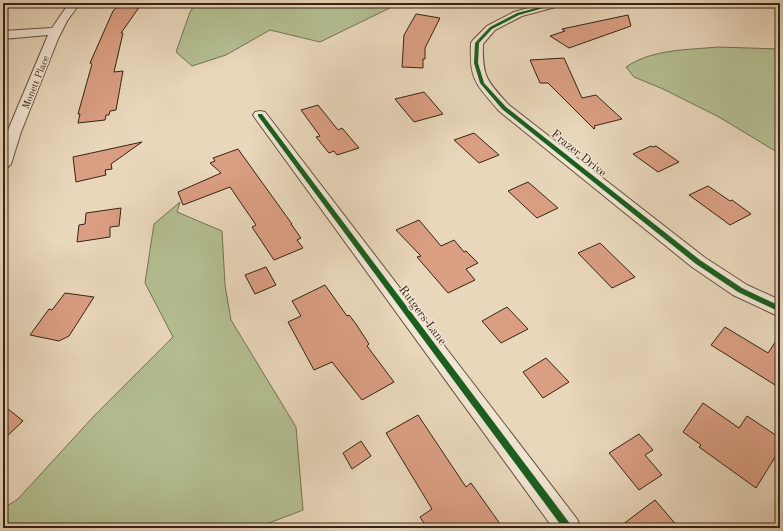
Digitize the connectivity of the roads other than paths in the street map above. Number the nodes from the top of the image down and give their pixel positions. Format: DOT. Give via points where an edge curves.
graph roads {
  1 [pos="74,3"];
  2 [pos="560,3"];
  3 [pos="54,31"];
  4 [pos="3,35"];
  5 [pos="260,115"];
  6 [pos="3,164"];
  7 [pos="780,309"];
  8 [pos="568,528"];
  1 -- 3 [label="street, Monett Place"];
  2 -- 7 [label="street, Frazer Drive" via="518,14 491,28 477,43 476,63 482,84 504,108 698,262 740,290"];
  3 -- 4 [label="street"];
  3 -- 6 [label="street, Monett Place"];
  5 -- 8 [label="street, Rutgers Lane"];
}
